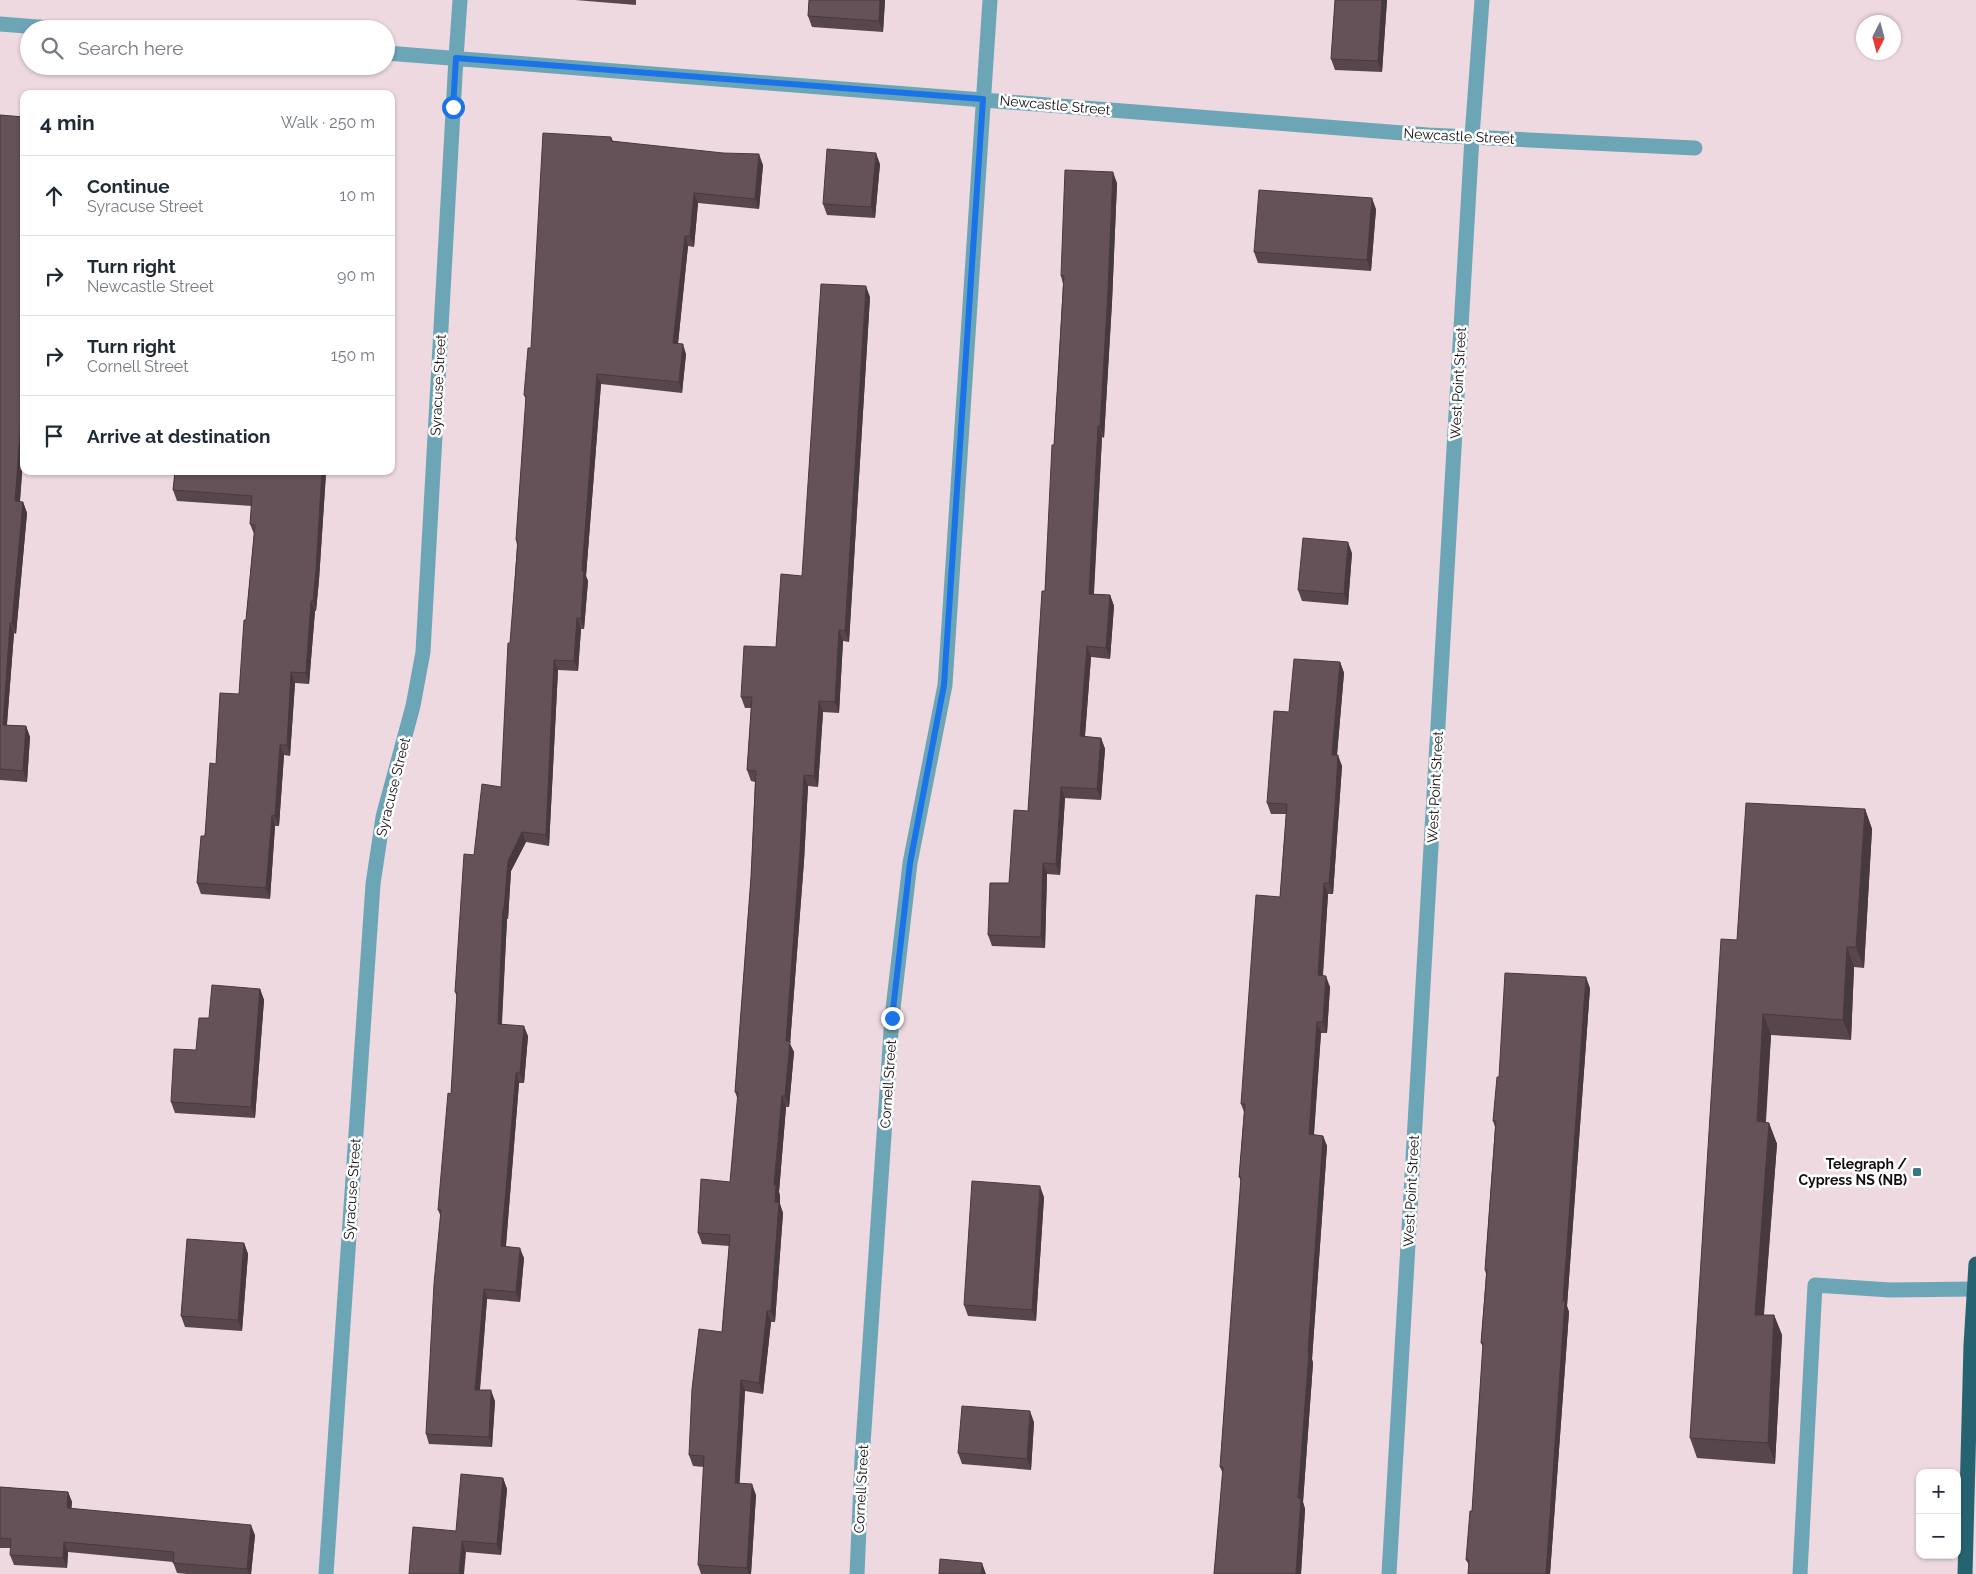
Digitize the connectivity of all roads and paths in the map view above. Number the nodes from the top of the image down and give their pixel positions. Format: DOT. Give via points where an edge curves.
graph roads {
  1 [pos="460,0"];
  2 [pos="990,0"];
  3 [pos="1482,0"];
  4 [pos="0,24"];
  5 [pos="20,26"];
  6 [pos="395,54"];
  7 [pos="456,58"];
  8 [pos="983,99"];
  9 [pos="1472,137"];
  10 [pos="1695,148"];
  11 [pos="1976,1264"];
  12 [pos="1975,1288"];
  13 [pos="1966,1528"];
  14 [pos="1976,1573"];
  15 [pos="326,1574"];
  16 [pos="857,1574"];
  17 [pos="1389,1574"];
  18 [pos="1800,1574"];
  19 [pos="1965,1574"];
  1 -- 7 [label="street, Syracuse Street"];
  2 -- 8 [label="street, Cornell Street"];
  3 -- 9 [label="street, West Point Street"];
  4 -- 5 [label="street"];
  6 -- 7 [label="street, Newcastle Street"];
  7 -- 8 [label="street, Newcastle Street"];
  7 -- 15 [label="street, Syracuse Street" via="423,652 413,706 383,817 373,884"];
  8 -- 9 [label="street, Newcastle Street"];
  8 -- 16 [label="street, Cornell Street" via="944,685 910,863 892,1018"];
  9 -- 10 [label="street, Newcastle Street"];
  9 -- 17 [label="street, West Point Street"];
  11 -- 12 [label="highway"];
  12 -- 13 [label="highway"];
  12 -- 18 [label="street" via="1890,1290 1815,1285"];
  13 -- 14 [label="highway"];
  13 -- 19 [label="highway"];
}
